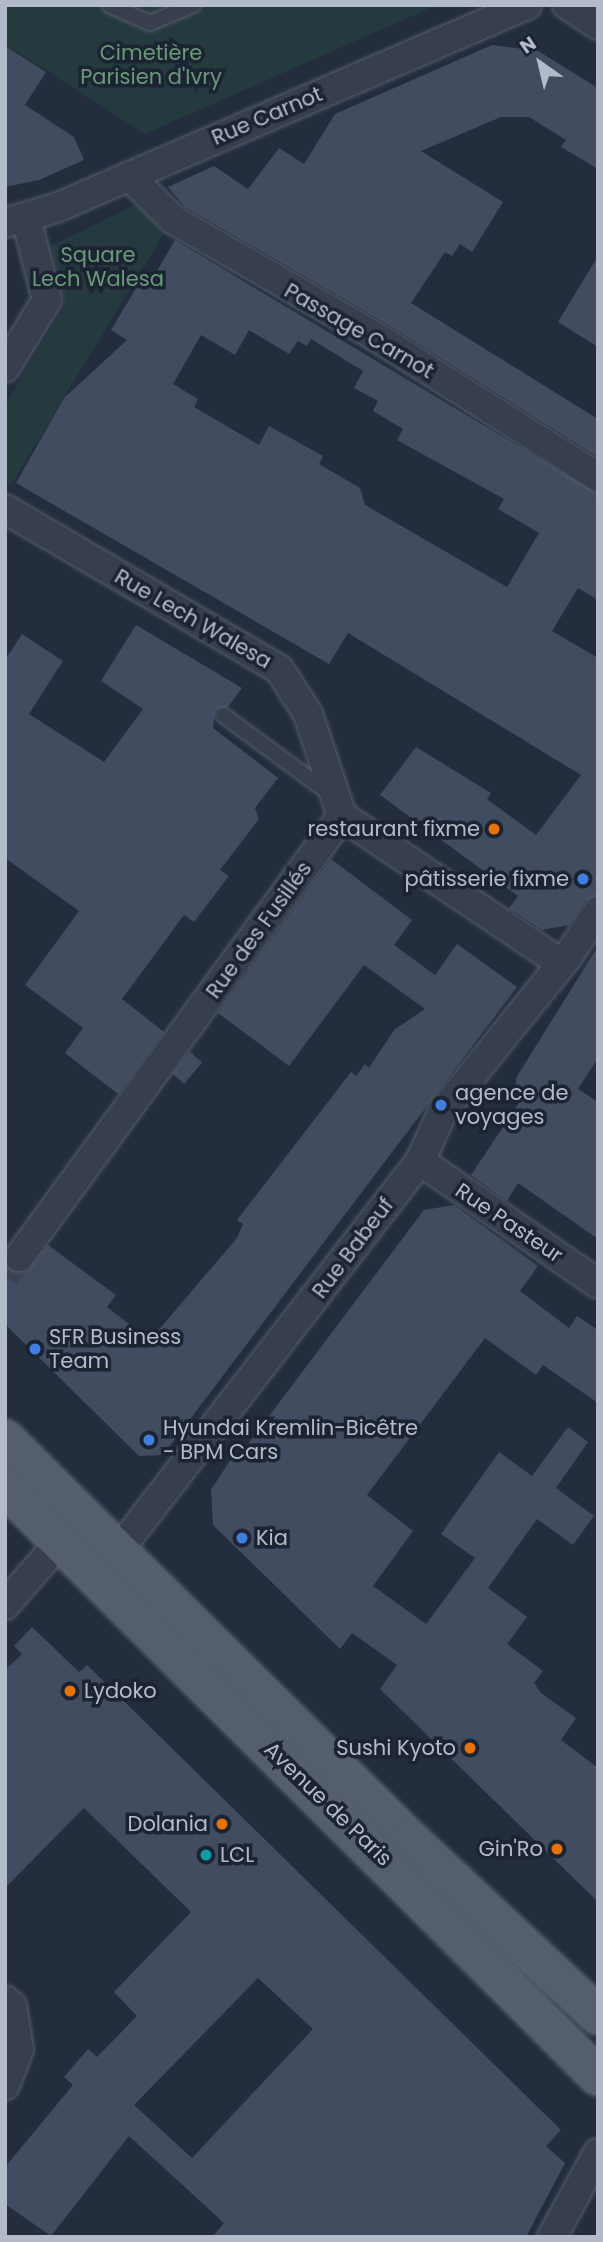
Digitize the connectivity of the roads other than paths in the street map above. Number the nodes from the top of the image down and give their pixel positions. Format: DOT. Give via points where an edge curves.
graph roads {
  1 [pos="109,5"];
  2 [pos="193,5"];
  3 [pos="527,5"];
  4 [pos="567,5"];
  5 [pos="598,25"];
  6 [pos="129,176"];
  7 [pos="16,220"];
  8 [pos="5,368"];
  9 [pos="598,477"];
  10 [pos="5,509"];
  11 [pos="223,715"];
  12 [pos="341,808"];
  13 [pos="598,911"];
  14 [pos="561,963"];
  15 [pos="420,1161"];
  16 [pos="19,1257"];
  17 [pos="598,1284"];
  18 [pos="5,1439"];
  19 [pos="5,1487"];
  20 [pos="66,1530"];
  21 [pos="108,1564"];
  22 [pos="5,1605"];
  23 [pos="5,2000"];
  24 [pos="598,2015"];
  25 [pos="598,2076"];
  26 [pos="5,2085"];
  27 [pos="598,2152"];
  28 [pos="552,2237"];
  1 -- 2 [label="lane" via="150,23"];
  3 -- 6 [label="street, Rue Carnot"];
  4 -- 5 [label="street"];
  6 -- 7 [label="street, Rue Carnot"];
  6 -- 9 [label="street, Passage Carnot" via="174,220 375,336"];
  7 -- 8 [label="street" via="47,300"];
  10 -- 12 [label="street, Rue Lech Walesa" via="279,669 308,714"];
  11 -- 12 [label="lane"];
  12 -- 14 [label="street"];
  12 -- 16 [label="street, Rue des Fusillés"];
  13 -- 14 [label="street, Rue Babeuf"];
  14 -- 15 [label="street, Rue Babeuf" via="443,1111"];
  15 -- 17 [label="street, Rue Pasteur"];
  15 -- 21 [label="street, Rue Babeuf"];
  18 -- 20 [label="main road"];
  19 -- 20 [label="main road"];
  20 -- 21 [label="main road"];
  20 -- 22 [label="street"];
  21 -- 24 [label="main road, Avenue de Paris"];
  21 -- 25 [label="main road, Avenue de Paris"];
  23 -- 26 [label="street" via="12,2006 19,2049"];
  27 -- 28 [label="street"];
}
